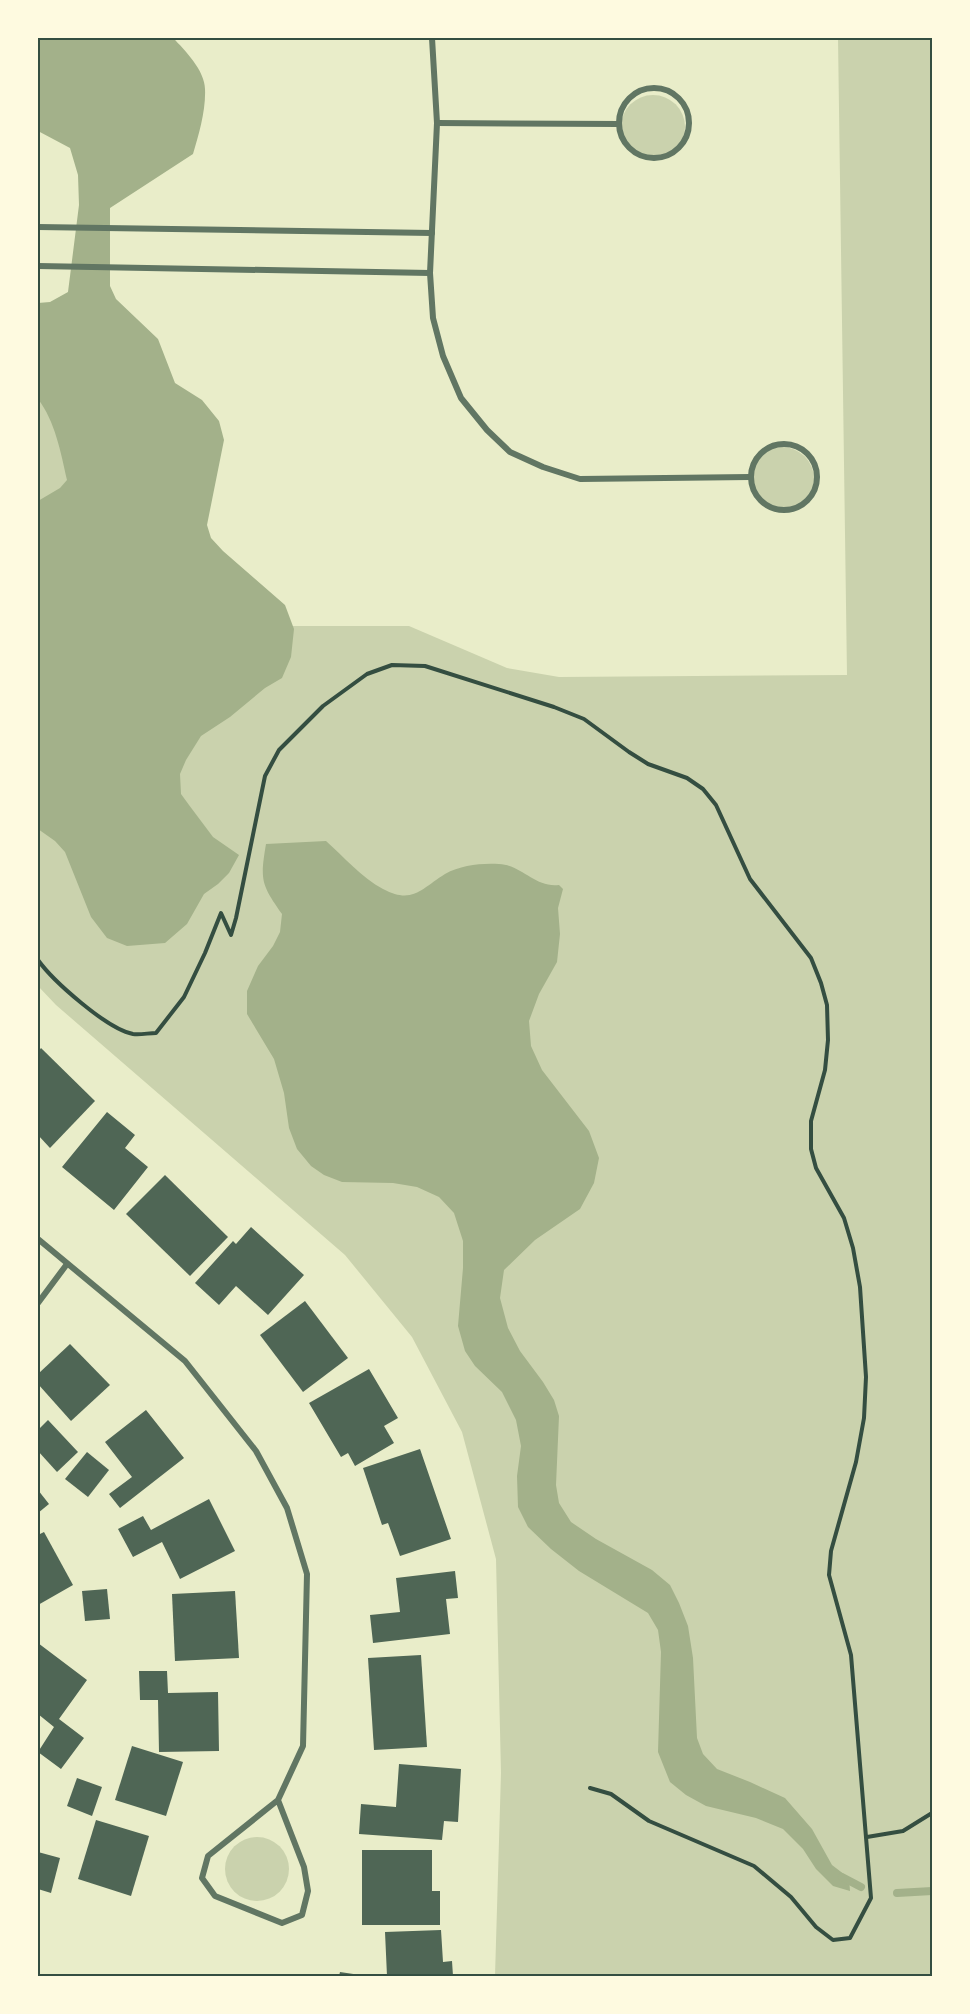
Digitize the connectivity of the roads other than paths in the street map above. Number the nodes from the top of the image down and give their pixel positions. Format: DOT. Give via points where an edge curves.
graph roads {
  1 [pos="432,38"];
  2 [pos="437,123"];
  3 [pos="619,124"];
  4 [pos="38,227"];
  5 [pos="432,233"];
  6 [pos="38,266"];
  7 [pos="429,273"];
  8 [pos="750,477"];
  9 [pos="38,1239"];
  10 [pos="67,1264"];
  11 [pos="38,1303"];
  12 [pos="278,1800"];
  1 -- 2 [label="street"];
  2 -- 3 [label="street"];
  2 -- 5 [label="street"];
  3 -- 3 [label="street" via="629,149 655,159 680,149 690,123 679,98 668,90 654,88 629,98 621,110"];
  4 -- 5 [label="street"];
  5 -- 7 [label="street"];
  6 -- 7 [label="street"];
  7 -- 8 [label="street" via="433,318 443,356 462,398 510,452 580,479"];
  8 -- 8 [label="street" via="760,501 784,511 808,501 818,477 808,454 797,446 784,444 760,453"];
  9 -- 10 [label="street"];
  10 -- 11 [label="street"];
  10 -- 12 [label="street" via="185,1360 256,1451 287,1508 307,1574 303,1746"];
  12 -- 12 [label="street" via="208,1856 202,1878 215,1896 282,1923 302,1916 308,1891 304,1867"];
}
